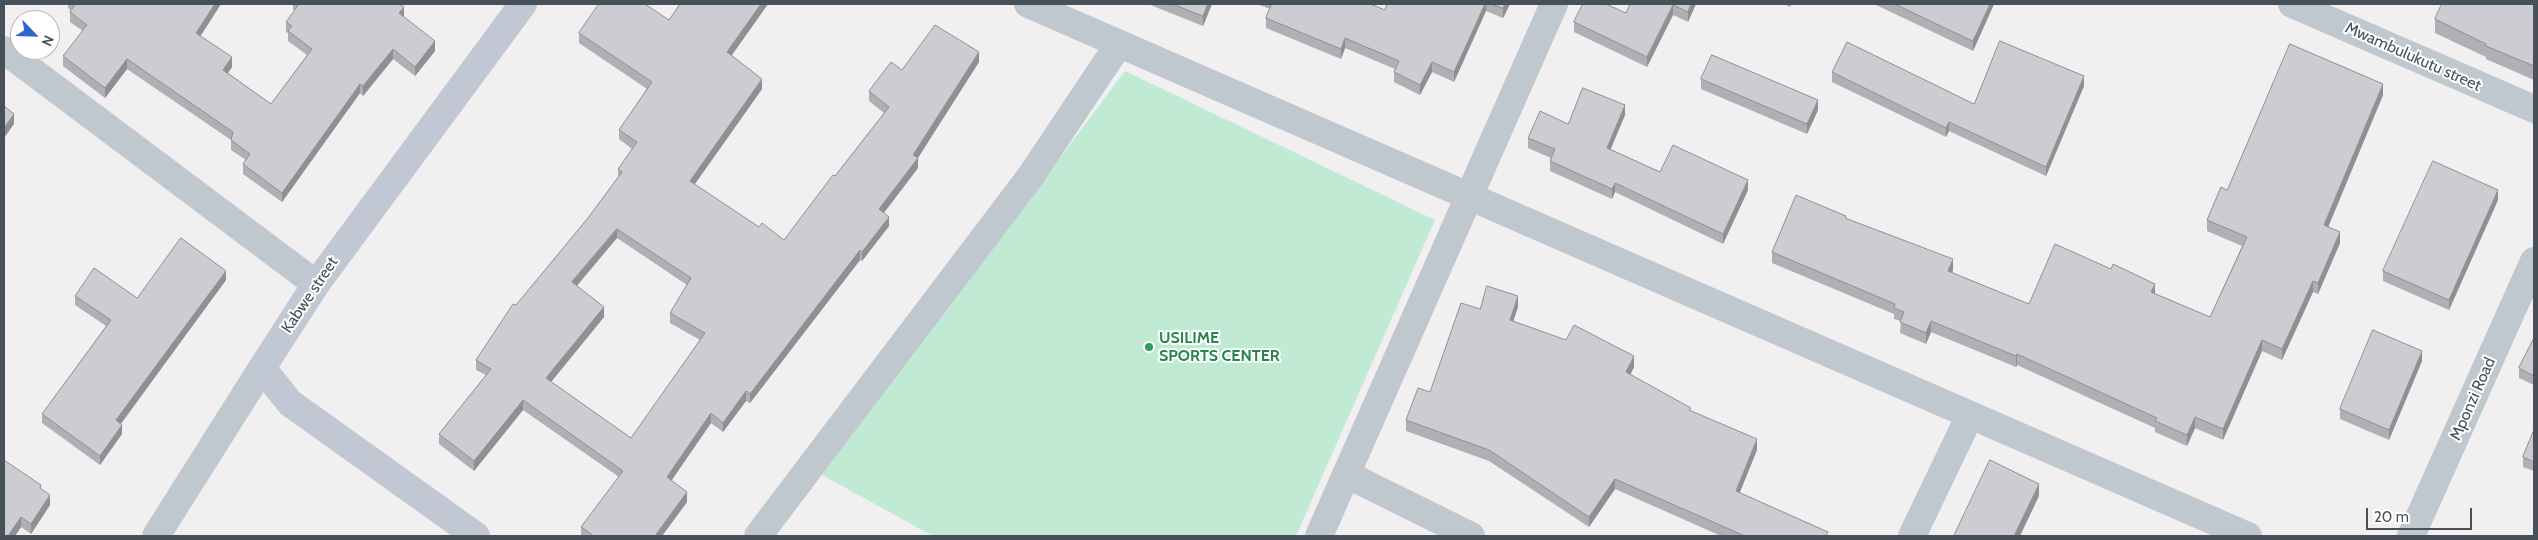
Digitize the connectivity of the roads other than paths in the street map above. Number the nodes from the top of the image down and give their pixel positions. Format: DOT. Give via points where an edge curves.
graph roads {
  1 [pos="523,4"];
  2 [pos="1028,4"];
  3 [pos="1554,4"];
  4 [pos="2292,4"];
  5 [pos="1119,44"];
  6 [pos="4,50"];
  7 [pos="2534,109"];
  8 [pos="1469,196"];
  9 [pos="2534,261"];
  10 [pos="316,284"];
  11 [pos="262,368"];
  12 [pos="1970,415"];
  13 [pos="1346,474"];
  14 [pos="156,536"];
  15 [pos="476,536"];
  16 [pos="758,536"];
  17 [pos="1319,536"];
  18 [pos="1471,536"];
  19 [pos="1912,536"];
  20 [pos="2248,536"];
  21 [pos="2411,536"];
  1 -- 10 [label="main road, Kabwe street"];
  2 -- 5 [label="street"];
  3 -- 8 [label="street"];
  4 -- 7 [label="street, Mwambulukutu street"];
  5 -- 8 [label="street"];
  5 -- 16 [label="street" via="1030,177"];
  6 -- 10 [label="street"];
  8 -- 12 [label="street"];
  8 -- 13 [label="street"];
  9 -- 21 [label="street, Mponzi Road"];
  10 -- 11 [label="main road, Kabwe street"];
  11 -- 14 [label="street"];
  11 -- 15 [label="main road" via="290,403"];
  12 -- 19 [label="street"];
  12 -- 20 [label="street"];
  13 -- 17 [label="street"];
  13 -- 18 [label="street"];
}
